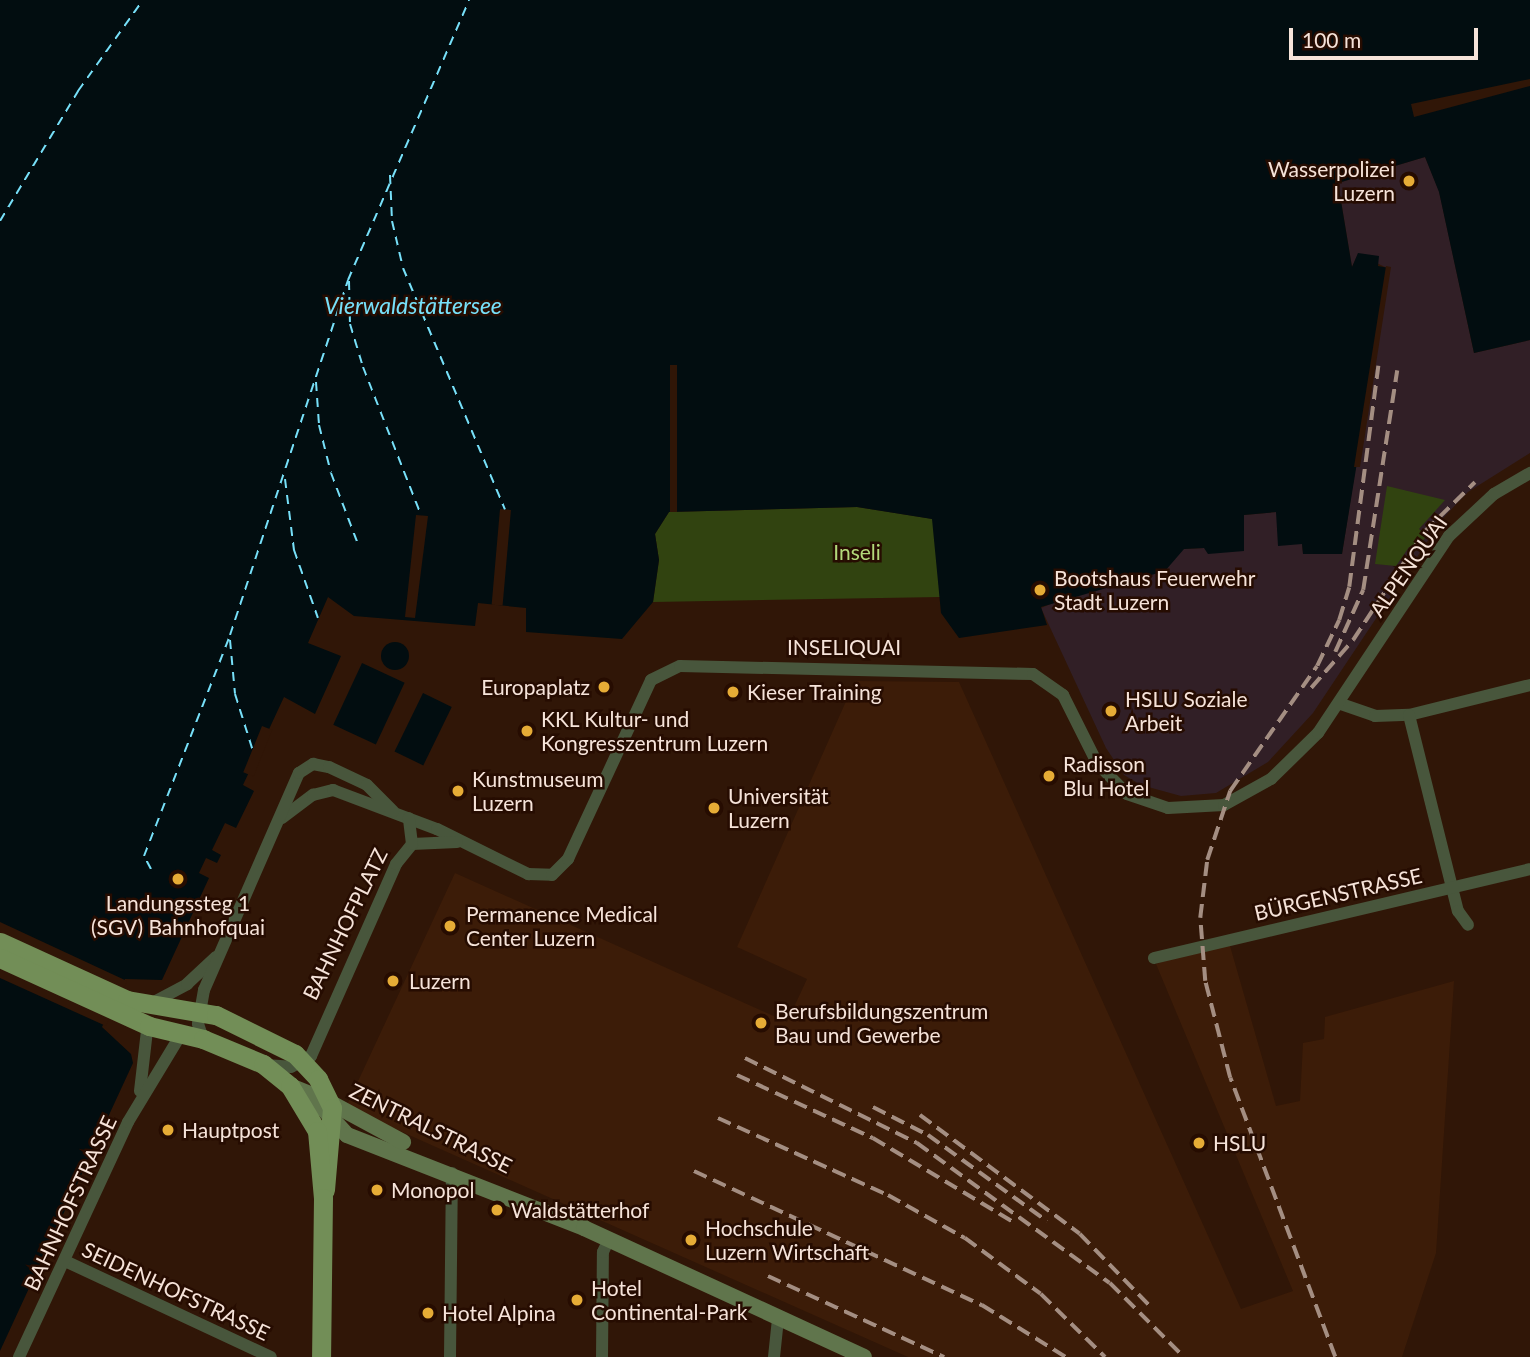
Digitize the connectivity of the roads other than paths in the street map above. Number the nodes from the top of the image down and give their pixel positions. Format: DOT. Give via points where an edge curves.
graph roads {
  1 [pos="1530,473"];
  2 [pos="1022,672"];
  3 [pos="1530,685"];
  4 [pos="1341,704"];
  5 [pos="1409,715"];
  6 [pos="393,811"];
  7 [pos="282,818"];
  8 [pos="409,818"];
  9 [pos="457,842"];
  10 [pos="412,844"];
  11 [pos="1530,869"];
  12 [pos="1453,887"];
  13 [pos="1468,925"];
  14 [pos="0,942"];
  15 [pos="219,954"];
  16 [pos="0,958"];
  17 [pos="1154,958"];
  18 [pos="117,1004"];
  19 [pos="145,1005"];
  20 [pos="199,1011"];
  21 [pos="149,1026"];
  22 [pos="181,1034"];
  23 [pos="203,1039"];
  24 [pos="304,1062"];
  25 [pos="263,1065"];
  26 [pos="290,1086"];
  27 [pos="138,1103"];
  28 [pos="331,1103"];
  29 [pos="334,1124"];
  30 [pos="452,1173"];
  31 [pos="323,1198"];
  32 [pos="556,1216"];
  33 [pos="609,1239"];
  34 [pos="65,1261"];
  35 [pos="778,1318"];
  36 [pos="19,1357"];
  37 [pos="271,1357"];
  38 [pos="321,1357"];
  39 [pos="450,1357"];
  40 [pos="601,1357"];
  41 [pos="774,1357"];
  42 [pos="864,1357"];
  1 -- 4 [label="street, ALPENQUAI" via="1494,494 1449,536"];
  2 -- 4 [label="street, ALPENQUAI" via="1045,678 1063,695 1097,763 1118,787 1143,801 1178,809 1213,808 1251,793 1301,751"];
  2 -- 9 [label="street, INSELIQUAI" via="666,668 651,680 568,859 556,873 535,876"];
  3 -- 5 [label="street"];
  4 -- 5 [label="street" via="1375,716"];
  5 -- 12 [label="street"];
  6 -- 7 [label="street" via="333,790 313,795"];
  6 -- 7 [label="street" via="367,785 313,764 299,772 290,787"];
  6 -- 8 [label="street"];
  7 -- 15 [label="street"];
  8 -- 9 [label="street"];
  8 -- 10 [label="street, BAHNHOFPLATZ"];
  9 -- 10 [label="street"];
  10 -- 24 [label="street, BAHNHOFPLATZ" via="396,864 316,1048"];
  11 -- 12 [label="street, BÜRGENSTRASSE"];
  12 -- 13 [label="street"];
  12 -- 17 [label="street, BÜRGENSTRASSE"];
  14 -- 18 [label="main road"];
  15 -- 19 [label="street" via="170,996"];
  15 -- 20 [label="street"];
  16 -- 18 [label="main road"];
  18 -- 19 [label="main road"];
  18 -- 21 [label="main road"];
  19 -- 20 [label="main road"];
  19 -- 21 [label="street"];
  20 -- 23 [label="street"];
  20 -- 24 [label="main road" via="275,1041"];
  21 -- 22 [label="main road"];
  21 -- 27 [label="street, BAHNHOFSTRASSE"];
  22 -- 23 [label="main road"];
  22 -- 27 [label="street, BAHNHOFSTRASSE"];
  23 -- 25 [label="main road"];
  24 -- 25 [label="street"];
  24 -- 28 [label="main road, ZENTRALSTRASSE"];
  25 -- 26 [label="main road"];
  26 -- 29 [label="main road, ZENTRALSTRASSE" via="310,1094"];
  26 -- 31 [label="main road" via="316,1125"];
  27 -- 34 [label="street, BAHNHOFSTRASSE"];
  28 -- 29 [label="main road"];
  28 -- 32 [label="main road, ZENTRALSTRASSE"];
  29 -- 30 [label="main road, ZENTRALSTRASSE" via="347,1135"];
  29 -- 31 [label="main road"];
  30 -- 32 [label="main road, ZENTRALSTRASSE"];
  30 -- 39 [label="street"];
  31 -- 38 [label="main road"];
  32 -- 33 [label="main road, ZENTRALSTRASSE"];
  33 -- 35 [label="main road, ZENTRALSTRASSE"];
  33 -- 40 [label="street" via="603,1252"];
  34 -- 36 [label="street, BAHNHOFSTRASSE"];
  34 -- 37 [label="street, SEIDENHOFSTRASSE"];
  35 -- 41 [label="street"];
  35 -- 42 [label="main road, ZENTRALSTRASSE"];
}
